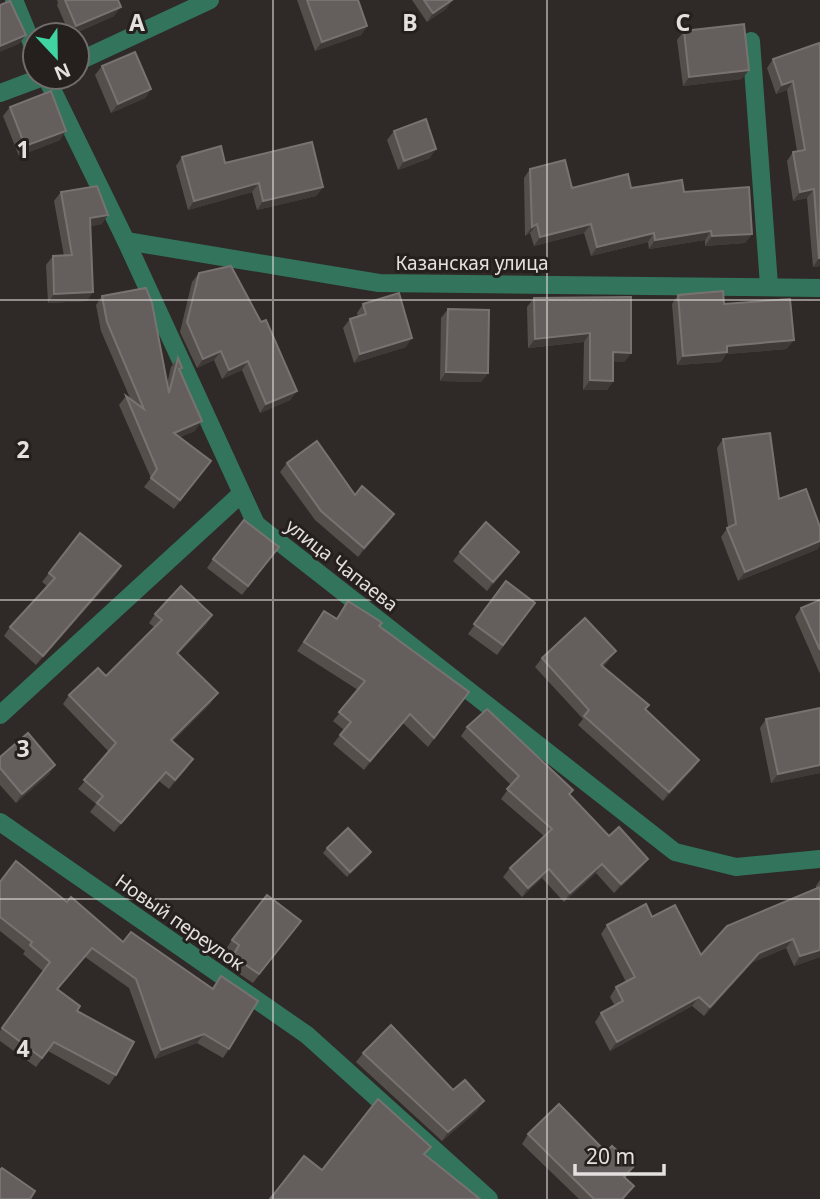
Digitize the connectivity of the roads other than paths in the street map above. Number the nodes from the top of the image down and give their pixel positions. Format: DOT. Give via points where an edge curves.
graph roads {
  1 [pos="14,0"];
  2 [pos="210,0"];
  3 [pos="23,21"];
  4 [pos="751,41"];
  5 [pos="91,55"];
  6 [pos="21,86"];
  7 [pos="52,91"];
  8 [pos="0,93"];
  9 [pos="126,241"];
  10 [pos="769,285"];
  11 [pos="820,288"];
  12 [pos="241,494"];
  13 [pos="0,715"];
  14 [pos="0,822"];
  15 [pos="820,859"];
  16 [pos="489,1199"];
  1 -- 3 [label="street"];
  2 -- 5 [label="street"];
  4 -- 10 [label="street"];
  6 -- 8 [label="street"];
  7 -- 9 [label="street, улица Чапаева"];
  9 -- 10 [label="street, Казанская улица" via="379,284"];
  9 -- 12 [label="street, улица Чапаева"];
  10 -- 11 [label="street, Казанская улица"];
  12 -- 13 [label="street"];
  12 -- 15 [label="street, улица Чапаева" via="256,524 675,852 736,867"];
  14 -- 16 [label="street, Новый переулок" via="307,1035"];
}
